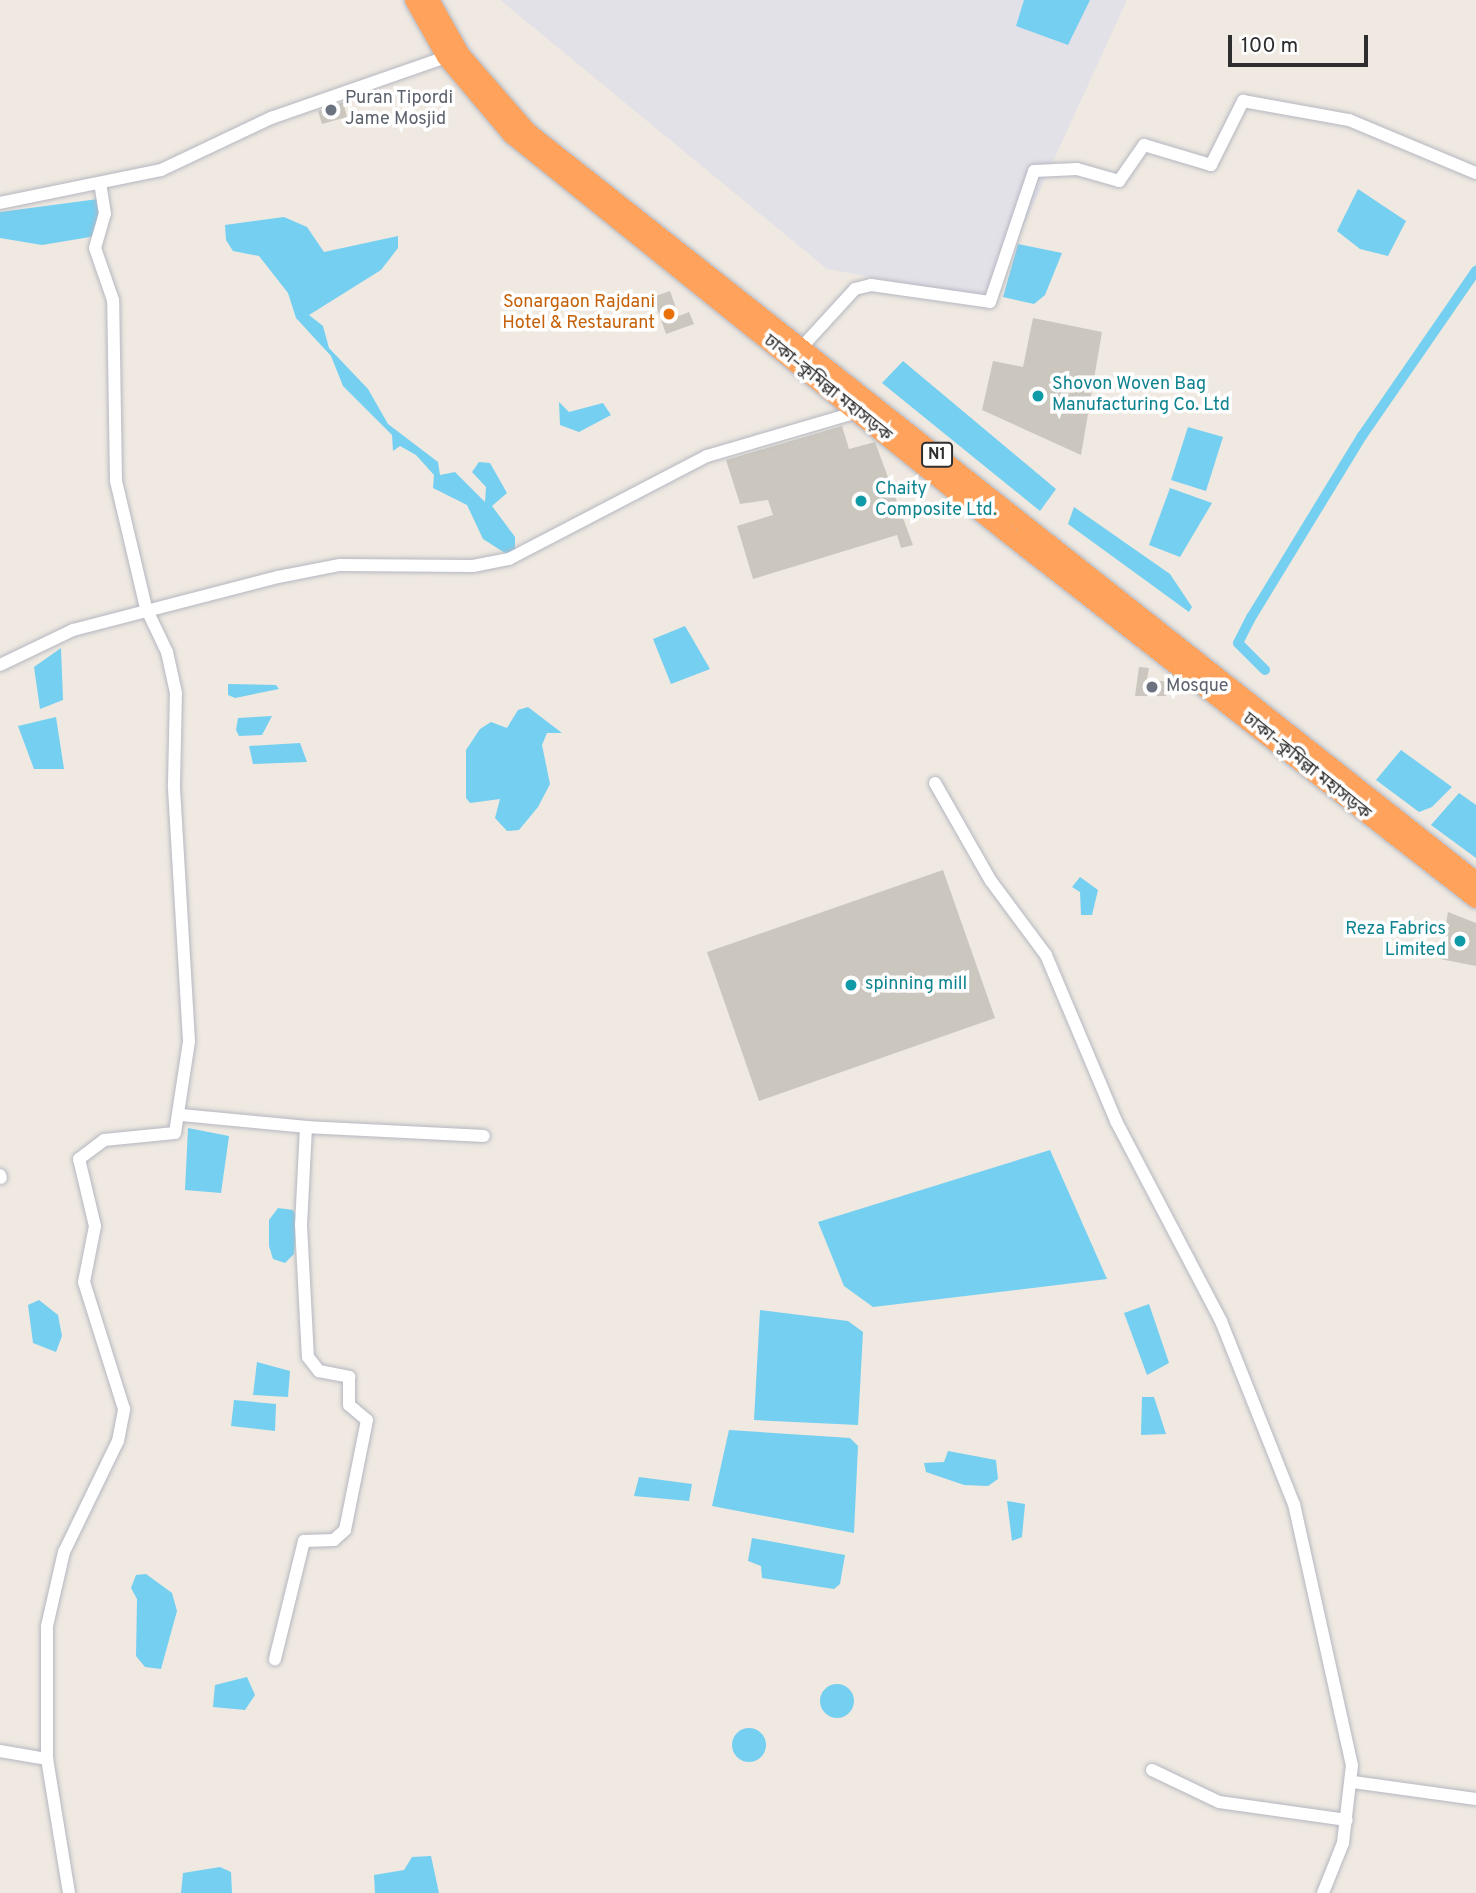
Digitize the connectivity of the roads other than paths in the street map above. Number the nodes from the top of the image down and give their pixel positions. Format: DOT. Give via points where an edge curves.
graph roads {
  1 [pos="414,0"];
  2 [pos="429,0"];
  3 [pos="452,59"];
  4 [pos="1476,173"];
  5 [pos="100,184"];
  6 [pos="0,203"];
  7 [pos="801,348"];
  8 [pos="857,412"];
  9 [pos="146,608"];
  10 [pos="0,665"];
  11 [pos="935,783"];
  12 [pos="1476,881"];
  13 [pos="1476,899"];
  14 [pos="182,1115"];
  15 [pos="306,1127"];
  16 [pos="484,1136"];
  17 [pos="275,1659"];
  18 [pos="0,1751"];
  19 [pos="47,1759"];
  20 [pos="1152,1770"];
  21 [pos="1353,1782"];
  22 [pos="1476,1799"];
  23 [pos="1347,1820"];
  24 [pos="69,1893"];
  25 [pos="1323,1893"];
  1 -- 3 [label="highway, ঢাকা–কুমিল্লা মহাসড়ক / N1"];
  2 -- 3 [label="highway, ঢাকা–কুমিল্লা মহাসড়ক / N1"];
  3 -- 5 [label="street" via="271,118 161,170"];
  3 -- 7 [label="highway, ঢাকা–কুমিল্লা মহাসড়ক / N1" via="528,132"];
  3 -- 8 [label="highway, ঢাকা–কুমিল্লা মহাসড়ক / N1" via="512,135"];
  4 -- 7 [label="street" via="1349,120 1243,101 1211,165 1144,145 1119,181 1077,169 1034,171 990,302 871,285 855,289"];
  5 -- 6 [label="street"];
  5 -- 9 [label="street" via="104,214 95,248 114,318 111,433"];
  7 -- 12 [label="highway, ঢাকা–কুমিল্লা মহাসড়ক / N1"];
  8 -- 9 [label="street" via="707,456 509,559 473,566 340,565"];
  8 -- 13 [label="highway, ঢাকা–কুমিল্লা মহাসড়ক / N1"];
  9 -- 10 [label="street" via="73,630"];
  9 -- 14 [label="street" via="167,652 176,693 188,1041"];
  11 -- 21 [label="street" via="992,881 1046,955 1088,1063 1251,1390 1294,1504"];
  14 -- 15 [label="street"];
  14 -- 19 [label="street" via="175,1133 104,1140 79,1158 95,1226 83,1282 124,1409 118,1441 92,1488 55,1585 47,1626"];
  15 -- 16 [label="street"];
  15 -- 17 [label="street" via="301,1225 308,1357 319,1371 349,1377 349,1405 367,1420 345,1530 338,1539 308,1539 301,1547"];
  18 -- 19 [label="street"];
  19 -- 24 [label="street"];
  20 -- 23 [label="street" via="1219,1802"];
  21 -- 22 [label="street"];
  21 -- 23 [label="street"];
  23 -- 25 [label="street"];
}
